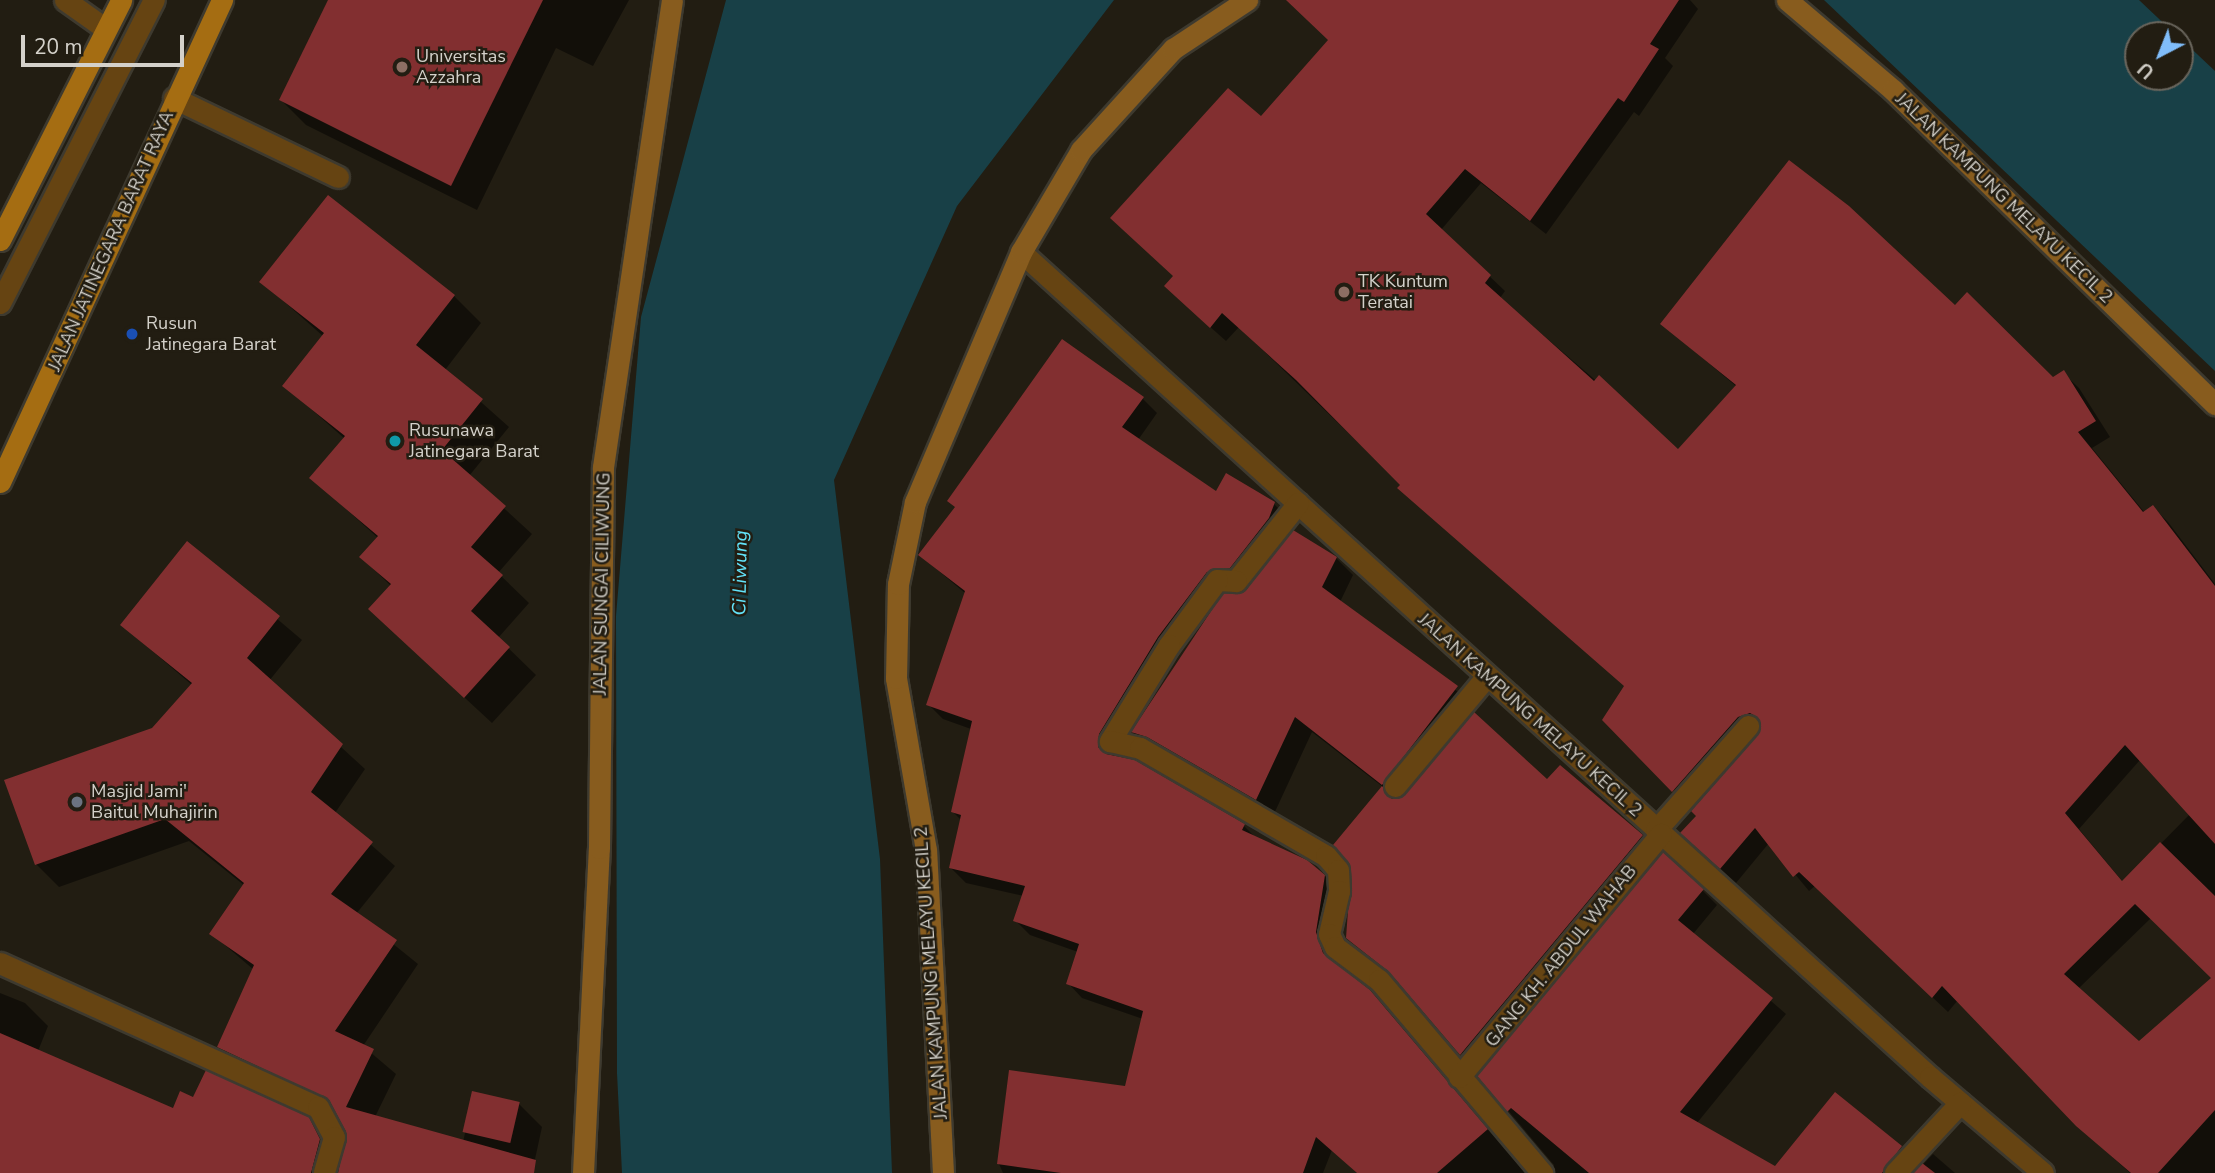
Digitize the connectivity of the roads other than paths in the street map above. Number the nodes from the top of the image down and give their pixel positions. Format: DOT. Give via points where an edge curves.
graph roads {
  1 [pos="65,0"];
  2 [pos="121,0"];
  3 [pos="154,0"];
  4 [pos="222,0"];
  5 [pos="672,0"];
  6 [pos="1247,0"];
  7 [pos="1787,0"];
  8 [pos="106,29"];
  9 [pos="174,99"];
  10 [pos="338,177"];
  11 [pos="0,240"];
  12 [pos="1021,252"];
  13 [pos="0,303"];
  14 [pos="2215,404"];
  15 [pos="0,482"];
  16 [pos="1298,503"];
  17 [pos="1488,676"];
  18 [pos="1748,726"];
  19 [pos="1395,786"];
  20 [pos="1659,832"];
  21 [pos="0,963"];
  22 [pos="1459,1077"];
  23 [pos="1959,1103"];
  24 [pos="324,1173"];
  25 [pos="583,1173"];
  26 [pos="943,1173"];
  27 [pos="1542,1173"];
  28 [pos="1895,1173"];
  29 [pos="2043,1173"];
  1 -- 8 [label="street"];
  2 -- 8 [label="main road"];
  3 -- 13 [label="street"];
  4 -- 9 [label="main road, JALAN JATINEGARA BARAT RAYA"];
  5 -- 25 [label="street, JALAN SUNGAI CILIWUNG" via="603,467 599,848"];
  6 -- 12 [label="street, JALAN KAMPUNG MELAYU KECIL 2" via="1173,49 1081,150"];
  7 -- 14 [label="street, JALAN KAMPUNG MELAYU KECIL 2" via="1893,90"];
  8 -- 11 [label="main road"];
  9 -- 10 [label="street"];
  9 -- 15 [label="main road, JALAN JATINEGARA BARAT RAYA" via="67,345"];
  12 -- 16 [label="street, JALAN KAMPUNG MELAYU KECIL 2"];
  12 -- 26 [label="street, JALAN KAMPUNG MELAYU KECIL 2" via="915,502 898,584 896,678 926,850"];
  16 -- 17 [label="street, JALAN KAMPUNG MELAYU KECIL 2"];
  16 -- 22 [label="street" via="1236,580 1217,580 1169,645 1110,741 1140,748 1326,856 1338,870 1339,891 1329,934 1335,947 1379,980"];
  17 -- 19 [label="street"];
  17 -- 20 [label="street, JALAN KAMPUNG MELAYU KECIL 2"];
  18 -- 20 [label="street, GANG KH. ABDUL WAHAB"];
  20 -- 22 [label="street, GANG KH. ABDUL WAHAB"];
  20 -- 23 [label="street, JALAN KAMPUNG MELAYU KECIL 2"];
  21 -- 24 [label="street" via="318,1107 334,1137"];
  22 -- 27 [label="street"];
  23 -- 28 [label="street"];
  23 -- 29 [label="street, JALAN KAMPUNG MELAYU KECIL 2"];
}
